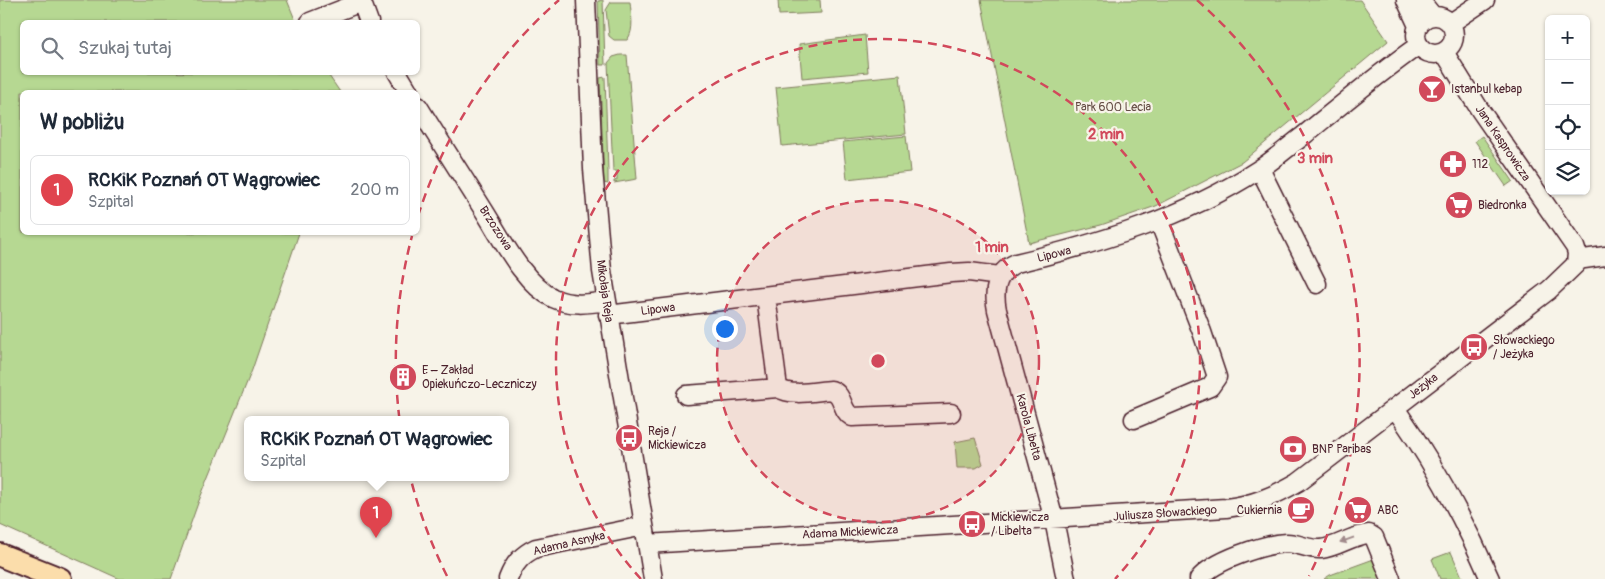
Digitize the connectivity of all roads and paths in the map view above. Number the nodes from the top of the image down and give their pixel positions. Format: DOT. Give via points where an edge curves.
graph roads {
  1 [pos="586,0"];
  2 [pos="1406,0"];
  3 [pos="1420,0"];
  4 [pos="1485,0"];
  5 [pos="361,1"];
  6 [pos="1433,16"];
  7 [pos="315,20"];
  8 [pos="368,20"];
  9 [pos="1451,23"];
  10 [pos="1418,26"];
  11 [pos="1419,45"];
  12 [pos="1444,52"];
  13 [pos="399,75"];
  14 [pos="408,90"];
  15 [pos="420,109"];
  16 [pos="1260,169"];
  17 [pos="1158,221"];
  18 [pos="1605,256"];
  19 [pos="1577,260"];
  20 [pos="1000,276"];
  21 [pos="1317,284"];
  22 [pos="766,296"];
  23 [pos="607,308"];
  24 [pos="778,388"];
  25 [pos="686,395"];
  26 [pos="1395,408"];
  27 [pos="950,413"];
  28 [pos="1134,419"];
  29 [pos="1054,520"];
  30 [pos="646,535"];
  31 [pos="0,555"];
  32 [pos="60,579"];
  33 [pos="508,579"];
  34 [pos="653,579"];
  35 [pos="1066,579"];
  36 [pos="1199,579"];
  37 [pos="1391,579"];
  38 [pos="1490,579"];
  1 -- 23 [label="street, Mikołaja Reja" via="594,186"];
  2 -- 10 [label="street"];
  3 -- 6 [label="street"];
  4 -- 9 [label="street"];
  5 -- 7 [label="street"];
  5 -- 8 [label="street"];
  6 -- 9 [label="street"];
  6 -- 10 [label="street"];
  9 -- 12 [label="street" via="1453,41"];
  10 -- 11 [label="street" via="1416,37"];
  11 -- 12 [label="street" via="1429,53"];
  11 -- 16 [label="street, Lipowa"];
  12 -- 19 [label="street, Jana Kasprowicza" via="1575,247"];
  13 -- 14 [label="street"];
  15 -- 23 [label="street, Brzozowa" via="516,260 538,288 553,298"];
  16 -- 17 [label="street, Lipowa"];
  16 -- 21 [label="street"];
  17 -- 20 [label="street, Lipowa" via="1108,239 1016,263"];
  17 -- 28 [label="street" via="1217,377 1210,387"];
  18 -- 19 [label="street"];
  19 -- 26 [label="street, Jeżyka" via="1574,268 1549,290"];
  20 -- 22 [label="street, Lipowa" via="951,273"];
  20 -- 29 [label="street, Karola Libelta" via="995,294 997,310"];
  22 -- 23 [label="street, Lipowa"];
  22 -- 24 [label="street"];
  23 -- 30 [label="street, Mikołaja Reja"];
  24 -- 25 [label="street"];
  24 -- 27 [label="street" via="791,393 831,390 840,395 846,414 852,417"];
  26 -- 29 [label="street, Juliusza Słowackiego" via="1305,477 1252,504"];
  26 -- 38 [label="street, Jeżyka" via="1415,436"];
  29 -- 30 [label="street, Adama Mickiewicza"];
  29 -- 35 [label="street, Karola Libelta"];
  30 -- 33 [label="street, Adama Asnyka" via="536,548 518,560"];
  30 -- 34 [label="street, Mikołaja Reja"];
  31 -- 32 [label="main road"];
  37 -- 36 [label="street, one-way" via="1374,537 1369,534 1319,549 1289,543 1261,547 1209,568"];
}
